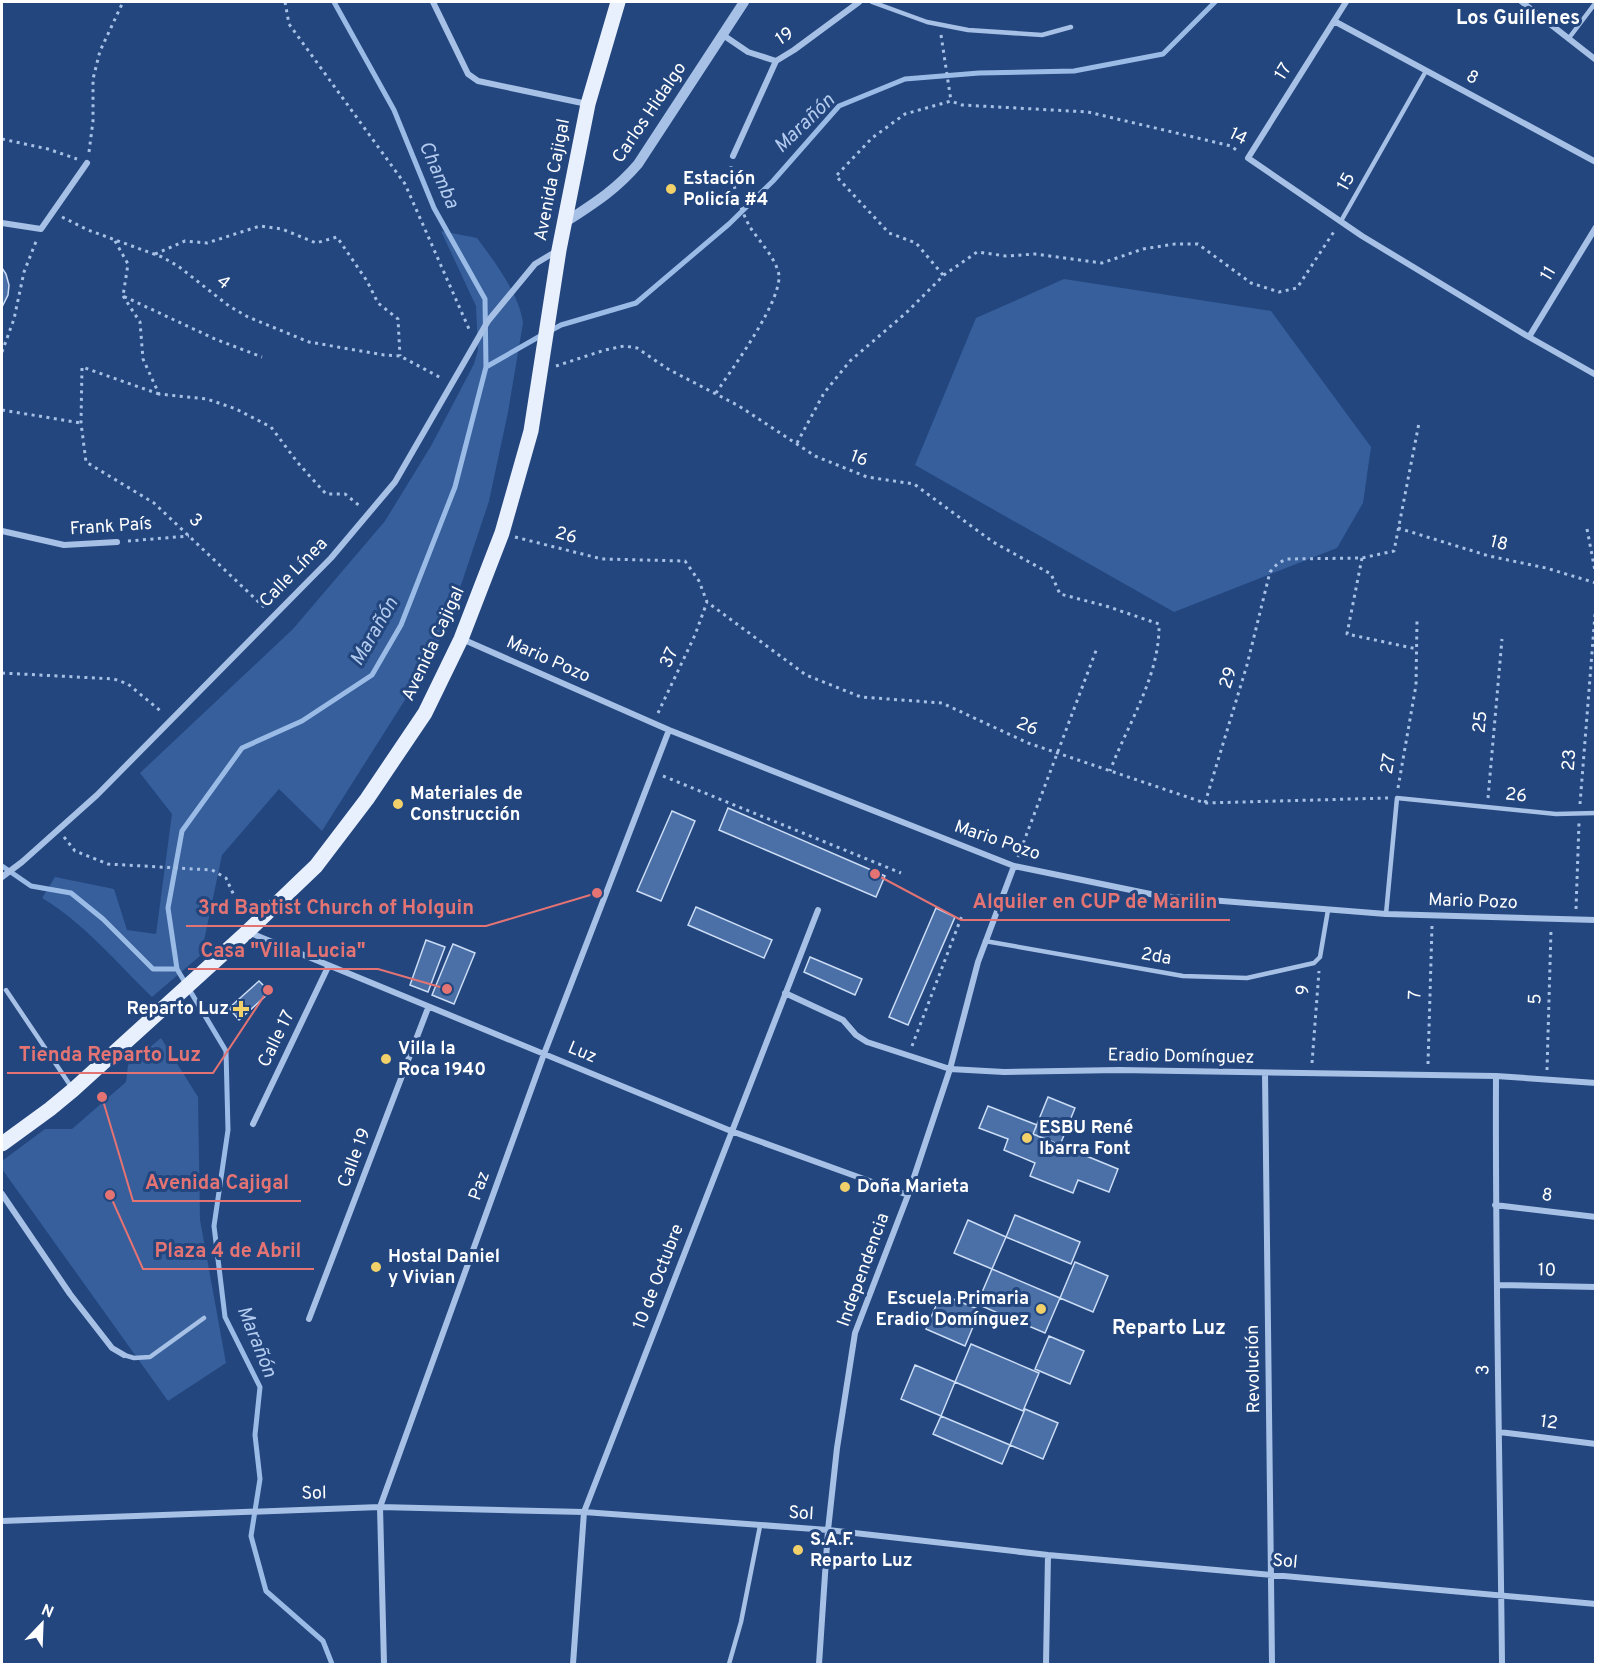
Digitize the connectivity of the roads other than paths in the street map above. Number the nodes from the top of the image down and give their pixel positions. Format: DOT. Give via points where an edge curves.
graph roads {
  1 [pos="433,2"];
  2 [pos="618,2"];
  3 [pos="744,2"];
  4 [pos="859,2"];
  5 [pos="872,2"];
  6 [pos="1346,2"];
  7 [pos="1522,2"];
  8 [pos="1596,2"];
  9 [pos="1334,21"];
  10 [pos="1071,27"];
  11 [pos="723,35"];
  12 [pos="1569,38"];
  13 [pos="1596,60"];
  14 [pos="776,61"];
  15 [pos="1426,71"];
  16 [pos="588,104"];
  17 [pos="733,156"];
  18 [pos="1248,158"];
  19 [pos="1596,162"];
  20 [pos="87,163"];
  21 [pos="1341,221"];
  22 [pos="2,223"];
  23 [pos="564,223"];
  24 [pos="1596,227"];
  25 [pos="559,250"];
  26 [pos="1529,337"];
  27 [pos="1596,375"];
  28 [pos="2,531"];
  29 [pos="117,542"];
  30 [pos="461,639"];
  31 [pos="669,730"];
  32 [pos="1397,798"];
  33 [pos="1596,813"];
  34 [pos="1014,866"];
  35 [pos="2,877"];
  36 [pos="818,910"];
  37 [pos="1328,910"];
  38 [pos="1386,914"];
  39 [pos="1596,920"];
  40 [pos="249,930"];
  41 [pos="985,941"];
  42 [pos="328,967"];
  43 [pos="6,990"];
  44 [pos="785,993"];
  45 [pos="428,1008"];
  46 [pos="544,1054"];
  47 [pos="950,1069"];
  48 [pos="1265,1073"];
  49 [pos="1496,1076"];
  50 [pos="1596,1083"];
  51 [pos="73,1090"];
  52 [pos="253,1124"];
  53 [pos="731,1131"];
  54 [pos="2,1144"];
  55 [pos="2,1194"];
  56 [pos="908,1195"];
  57 [pos="1495,1204"];
  58 [pos="1596,1217"];
  59 [pos="1498,1285"];
  60 [pos="1596,1287"];
  61 [pos="204,1318"];
  62 [pos="309,1319"];
  63 [pos="124,1355"];
  64 [pos="1499,1432"];
  65 [pos="1596,1444"];
  66 [pos="380,1508"];
  67 [pos="584,1512"];
  68 [pos="2,1521"];
  69 [pos="760,1526"];
  70 [pos="828,1530"];
  71 [pos="1048,1555"];
  72 [pos="1272,1576"];
  73 [pos="1501,1595"];
  74 [pos="1596,1604"];
  75 [pos="384,1665"];
  76 [pos="573,1665"];
  77 [pos="729,1665"];
  78 [pos="819,1665"];
  79 [pos="1046,1665"];
  80 [pos="1272,1665"];
  81 [pos="1502,1665"];
  1 -- 16 [label="street" via="473,78"];
  2 -- 16 [label="main road, Avenida Cajigal"];
  3 -- 11 [label="street, Carlos Hidalgo"];
  4 -- 14 [label="street, 19"];
  5 -- 10 [label="lane" via="927,22 968,30 1041,35"];
  6 -- 9 [label="street, 17"];
  7 -- 12 [label="street"];
  8 -- 12 [label="lane"];
  9 -- 15 [label="street, 8"];
  9 -- 18 [label="street, 17"];
  11 -- 14 [label="street, 19" via="748,52"];
  11 -- 23 [label="street, Carlos Hidalgo" via="638,164 609,194"];
  12 -- 13 [label="street"];
  14 -- 17 [label="street"];
  15 -- 19 [label="street, 8"];
  15 -- 21 [label="lane, 15"];
  16 -- 23 [label="main road, Avenida Cajigal"];
  18 -- 21 [label="street, 14"];
  20 -- 22 [label="street" via="41,229"];
  21 -- 26 [label="street, 14"];
  23 -- 25 [label="main road, Avenida Cajigal"];
  24 -- 26 [label="street, 11"];
  25 -- 30 [label="main road, Avenida Cajigal" via="531,431 502,533"];
  25 -- 35 [label="street, Calle Línea" via="535,264 488,321 395,482 331,558 97,795"];
  26 -- 27 [label="street, 14"];
  28 -- 29 [label="street, Frank País" via="64,545"];
  30 -- 31 [label="street, Mario Pozo"];
  30 -- 40 [label="main road, Avenida Cajigal" via="425,712 367,799 316,866"];
  31 -- 34 [label="street, Mario Pozo"];
  31 -- 46 [label="street, Paz"];
  32 -- 33 [label="lane, 26" via="1556,814"];
  32 -- 38 [label="lane, 27"];
  34 -- 37 [label="street, Mario Pozo" via="1160,896"];
  34 -- 41 [label="street, Independencia"];
  36 -- 44 [label="street, 10 de Octubre"];
  37 -- 38 [label="street, Mario Pozo"];
  37 -- 41 [label="lane, 2da" via="1320,957 1314,963 1247,978 1183,976"];
  38 -- 39 [label="street, Mario Pozo"];
  40 -- 42 [label="street, Luz"];
  40 -- 51 [label="main road, Avenida Cajigal"];
  41 -- 47 [label="street, Independencia"];
  42 -- 45 [label="street, Luz"];
  42 -- 52 [label="street, Calle 17"];
  43 -- 51 [label="lane"];
  44 -- 47 [label="street, Eradio Domínguez" via="843,1020 867,1042"];
  44 -- 53 [label="street, 10 de Octubre"];
  45 -- 46 [label="street, Luz"];
  45 -- 62 [label="street, Calle 19"];
  46 -- 53 [label="street, Luz"];
  46 -- 66 [label="street, Paz"];
  47 -- 48 [label="street, Eradio Domínguez"];
  47 -- 56 [label="street, Independencia"];
  48 -- 49 [label="street, Eradio Domínguez"];
  48 -- 72 [label="street, Revolución"];
  49 -- 50 [label="street, Eradio Domínguez"];
  49 -- 57 [label="street, 3"];
  51 -- 54 [label="main road, Avenida Cajigal"];
  53 -- 56 [label="street, Luz"];
  53 -- 67 [label="street, 10 de Octubre"];
  55 -- 63 [label="street" via="70,1294 112,1348"];
  56 -- 70 [label="street, Independencia" via="855,1333"];
  57 -- 58 [label="street, 8"];
  57 -- 59 [label="street, 3"];
  59 -- 60 [label="street, 10"];
  59 -- 64 [label="street, 3"];
  61 -- 63 [label="lane" via="150,1357"];
  64 -- 65 [label="street, 12"];
  64 -- 73 [label="street, 3"];
  66 -- 67 [label="street, Sol"];
  66 -- 68 [label="street, Sol"];
  66 -- 75 [label="street, Paz"];
  67 -- 69 [label="street, Sol"];
  67 -- 76 [label="street, 10 de Octubre"];
  69 -- 70 [label="street, Sol"];
  69 -- 77 [label="lane"];
  70 -- 71 [label="street, Sol"];
  70 -- 78 [label="street, Independencia"];
  71 -- 72 [label="street, Sol"];
  71 -- 79 [label="street"];
  72 -- 73 [label="street, Sol"];
  72 -- 80 [label="street, Revolución"];
  73 -- 74 [label="street, Sol"];
  73 -- 81 [label="street, 3"];
}
